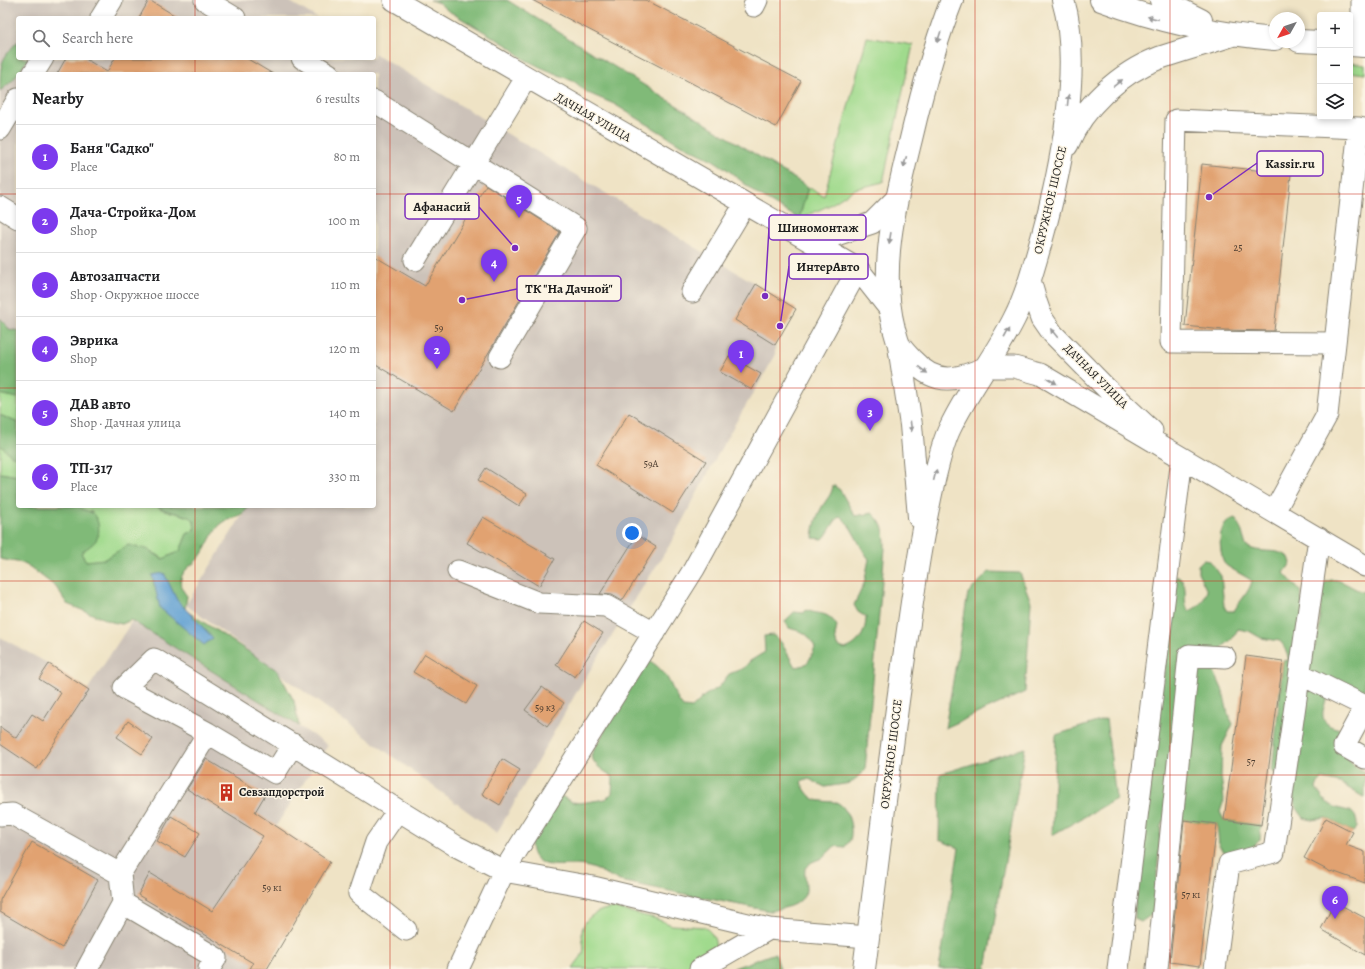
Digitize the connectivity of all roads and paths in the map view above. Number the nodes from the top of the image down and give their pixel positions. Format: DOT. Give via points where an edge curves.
graph roads {
  1 [pos="112,0"];
  2 [pos="205,0"];
  3 [pos="394,0"];
  4 [pos="952,0"];
  5 [pos="1063,0"];
  6 [pos="1101,0"];
  7 [pos="1161,0"];
  8 [pos="1362,0"];
  9 [pos="102,16"];
  10 [pos="232,16"];
  11 [pos="1232,35"];
  12 [pos="1269,38"];
  13 [pos="1305,41"];
  14 [pos="1317,42"];
  15 [pos="1359,45"];
  16 [pos="42,60"];
  17 [pos="305,60"];
  18 [pos="34,72"];
  19 [pos="326,72"];
  20 [pos="526,78"];
  21 [pos="16,102"];
  22 [pos="376,102"];
  23 [pos="1362,128"];
  24 [pos="0,129"];
  25 [pos="1061,157"];
  26 [pos="473,164"];
  27 [pos="896,199"];
  28 [pos="745,204"];
  29 [pos="0,207"];
  30 [pos="16,217"];
  31 [pos="794,232"];
  32 [pos="415,260"];
  33 [pos="858,269"];
  34 [pos="1030,280"];
  35 [pos="692,292"];
  36 [pos="888,307"];
  37 [pos="1335,343"];
  38 [pos="899,346"];
  39 [pos="500,357"];
  40 [pos="988,367"];
  41 [pos="1182,458"];
  42 [pos="1274,512"];
  43 [pos="1319,538"];
  44 [pos="921,540"];
  45 [pos="1365,566"];
  46 [pos="458,571"];
  47 [pos="654,633"];
  48 [pos="1225,657"];
  49 [pos="1300,674"];
  50 [pos="1365,707"];
  51 [pos="208,733"];
  52 [pos="293,744"];
  53 [pos="1365,758"];
  54 [pos="398,810"];
  55 [pos="0,815"];
  56 [pos="504,871"];
  57 [pos="120,874"];
  58 [pos="123,903"];
  59 [pos="769,929"];
  60 [pos="406,930"];
  61 [pos="868,937"];
  62 [pos="87,969"];
  63 [pos="209,969"];
  64 [pos="458,969"];
  65 [pos="700,969"];
  66 [pos="864,969"];
  67 [pos="1118,969"];
  68 [pos="1157,969"];
  69 [pos="1215,969"];
  1 -- 9 [label="street"];
  2 -- 10 [label="street"];
  3 -- 20 [label="street, ДАЧНАЯ УЛИЦА"];
  4 -- 27 [label="main road, ОКРУЖНОЕ ШОССЕ, one-way" via="926,75"];
  25 -- 5 [label="main road, ОКРУЖНОЕ ШОССЕ, one-way" via="1070,81 1071,44"];
  11 -- 6 [label="main road, one-way" via="1139,14"];
  7 -- 11 [label="main road"];
  8 -- 15 [label="street"];
  11 -- 12 [label="main road"];
  25 -- 11 [label="main road, one-way" via="1073,129 1088,109 1136,69 1158,59"];
  13 -- 14 [label="main road"];
  16 -- 18 [label="street"];
  17 -- 19 [label="street"];
  20 -- 26 [label="street"];
  20 -- 28 [label="street, ДАЧНАЯ УЛИЦА"];
  21 -- 24 [label="street"];
  22 -- 26 [label="street"];
  23 -- 37 [label="street"];
  23 -- 37 [label="street" via="1176,120 1171,342"];
  25 -- 34 [label="main road, ОКРУЖНОЕ ШОССЕ"];
  26 -- 32 [label="street"];
  26 -- 39 [label="street" via="576,228"];
  27 -- 31 [label="street, ДАЧНАЯ УЛИЦА" via="872,223 836,235"];
  27 -- 36 [label="main road, ОКРУЖНОЕ ШОССЕ, one-way" via="889,247"];
  28 -- 31 [label="street, ДАЧНАЯ УЛИЦА"];
  28 -- 35 [label="street"];
  29 -- 30 [label="street"];
  31 -- 33 [label="street, ДАЧНАЯ УЛИЦА"];
  33 -- 36 [label="street, ДАЧНАЯ УЛИЦА"];
  33 -- 47 [label="street" via="694,569"];
  40 -- 34 [label="main road, ОКРУЖНОЕ ШОССЕ, one-way" via="1015,318"];
  41 -- 34 [label="street, ДАЧНАЯ УЛИЦА, one-way" via="1108,390 1053,334 1042,318"];
  36 -- 38 [label="main road, ОКРУЖНОЕ ШОССЕ"];
  37 -- 42 [label="street" via="1327,415"];
  38 -- 40 [label="main road, ОКРУЖНОЕ ШОССЕ, one-way" via="917,366 932,376 950,379"];
  38 -- 44 [label="main road, ОКРУЖНОЕ ШОССЕ, one-way" via="912,425"];
  40 -- 41 [label="street, ДАЧНАЯ УЛИЦА, one-way" via="1014,367 1040,374"];
  44 -- 40 [label="main road, ОКРУЖНОЕ ШОССЕ, one-way" via="949,430"];
  41 -- 42 [label="street, ДАЧНАЯ УЛИЦА"];
  41 -- 67 [label="street"];
  42 -- 43 [label="street, ДАЧНАЯ УЛИЦА"];
  43 -- 45 [label="street, ДАЧНАЯ УЛИЦА"];
  43 -- 49 [label="street"];
  44 -- 61 [label="main road, ОКРУЖНОЕ ШОССЕ" via="895,719"];
  46 -- 47 [label="street" via="539,603 606,606"];
  47 -- 56 [label="street"];
  48 -- 68 [label="street" via="1189,655"];
  49 -- 50 [label="street"];
  49 -- 69 [label="street" via="1274,852 1230,864"];
  50 -- 53 [label="street" via="1344,746"];
  51 -- 52 [label="street" via="275,773"];
  51 -- 52 [label="street" via="124,688 154,659"];
  51 -- 57 [label="street"];
  52 -- 54 [label="street"];
  54 -- 56 [label="street" via="456,846"];
  54 -- 60 [label="street" via="376,842 359,893"];
  55 -- 57 [label="street" via="12,814"];
  56 -- 59 [label="street" via="593,886"];
  56 -- 64 [label="street"];
  57 -- 58 [label="street"];
  58 -- 62 [label="street"];
  58 -- 63 [label="street" via="216,958"];
  59 -- 61 [label="street"];
  59 -- 65 [label="street"];
  61 -- 66 [label="main road, ОКРУЖНОЕ ШОССЕ"];
}
